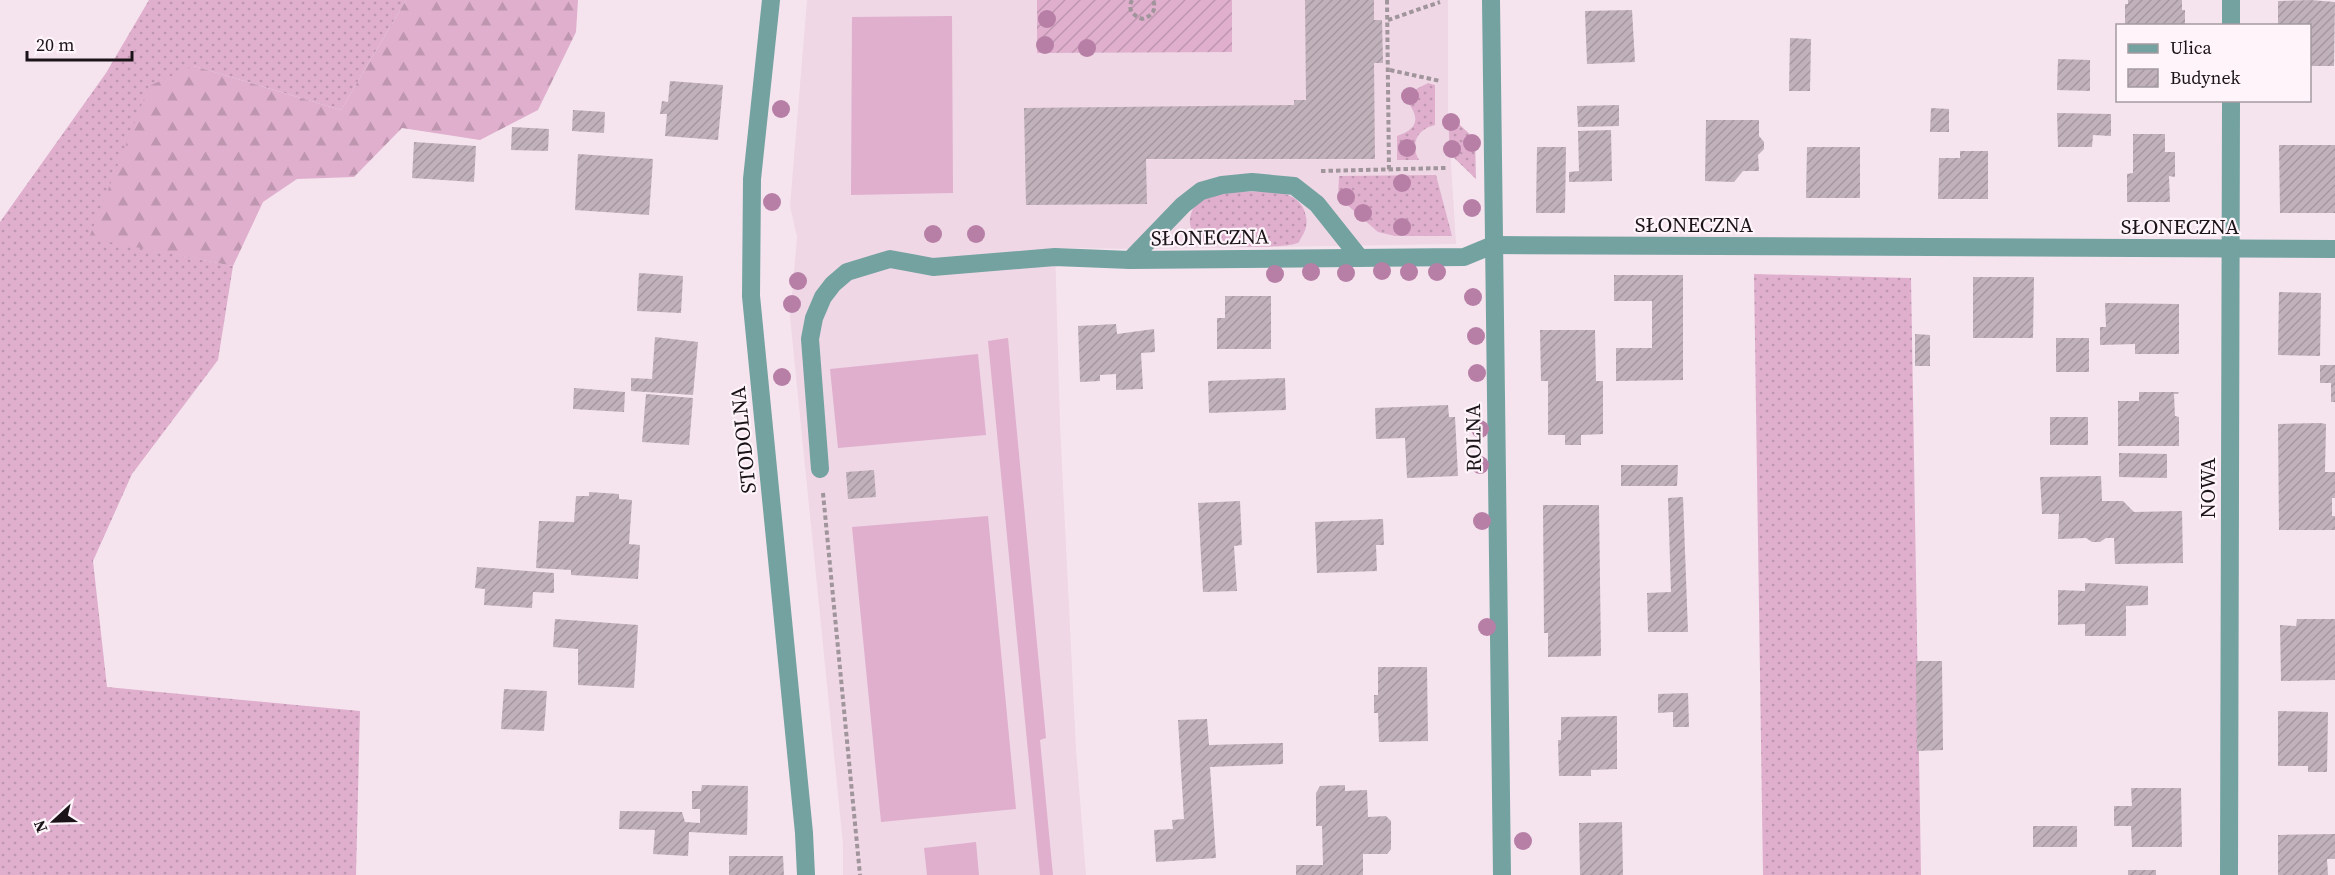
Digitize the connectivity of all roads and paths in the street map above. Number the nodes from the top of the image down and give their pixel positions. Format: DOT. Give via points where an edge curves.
graph roads {
  1 [pos="771,0"];
  2 [pos="1132,0"];
  3 [pos="1153,0"];
  4 [pos="1387,0"];
  5 [pos="1491,0"];
  6 [pos="2232,0"];
  7 [pos="1440,2"];
  8 [pos="1388,20"];
  9 [pos="2231,24"];
  10 [pos="1390,70"];
  11 [pos="1440,81"];
  12 [pos="2231,102"];
  13 [pos="1446,168"];
  14 [pos="1389,170"];
  15 [pos="1320,171"];
  16 [pos="1493,245"];
  17 [pos="2230,249"];
  18 [pos="2335,249"];
  19 [pos="1360,258"];
  20 [pos="1130,260"];
  21 [pos="820,469"];
  22 [pos="806,875"];
  23 [pos="860,875"];
  24 [pos="1502,875"];
  25 [pos="2229,875"];
  1 -- 22 [label="street, STODOLNA" via="752,179 751,296"];
  2 -- 3 [label="path" via="1132,14 1142,19 1152,14"];
  4 -- 8 [label="path"];
  5 -- 16 [label="street, ROLNA"];
  6 -- 9 [label="street"];
  7 -- 8 [label="path"];
  8 -- 10 [label="path"];
  10 -- 11 [label="path"];
  10 -- 14 [label="path"];
  12 -- 17 [label="street, NOWA"];
  13 -- 14 [label="path"];
  14 -- 15 [label="path"];
  16 -- 17 [label="street, SŁONECZNA"];
  16 -- 19 [label="street, SŁONECZNA" via="1464,257"];
  16 -- 24 [label="street, ROLNA"];
  17 -- 18 [label="street, SŁONECZNA"];
  17 -- 25 [label="street, NOWA"];
  19 -- 20 [label="street, SŁONECZNA"];
  19 -- 20 [label="street" via="1317,204 1294,186 1252,182 1201,191 1182,205"];
  20 -- 21 [label="street, SŁONECZNA" via="1055,257 933,267 890,259 847,272 823,297 810,339"];
  21 -- 23 [label="path"];
}
